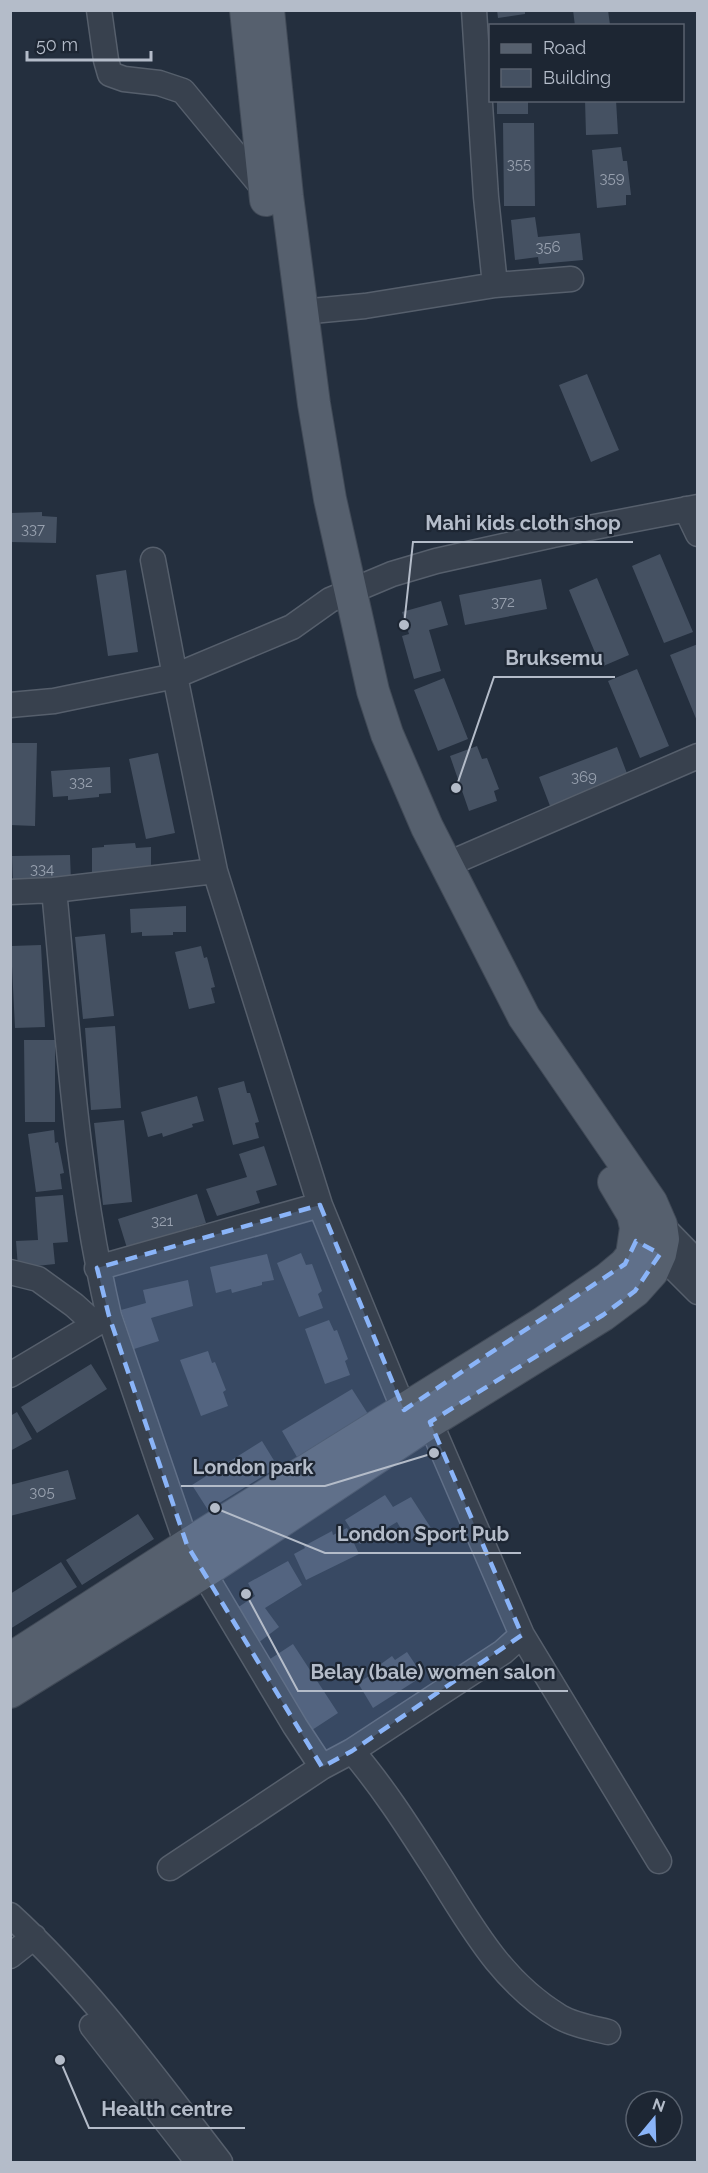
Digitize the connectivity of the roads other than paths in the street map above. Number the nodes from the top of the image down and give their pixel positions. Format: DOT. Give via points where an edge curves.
graph roads {
  1 [pos="99,10"];
  2 [pos="246,10"];
  3 [pos="268,10"];
  4 [pos="474,10"];
  5 [pos="264,189"];
  6 [pos="572,279"];
  7 [pos="495,285"];
  8 [pos="301,312"];
  9 [pos="692,508"];
  10 [pos="698,534"];
  11 [pos="153,560"];
  12 [pos="340,596"];
  13 [pos="175,676"];
  14 [pos="10,705"];
  15 [pos="698,756"];
  16 [pos="446,864"];
  17 [pos="215,872"];
  18 [pos="54,890"];
  19 [pos="10,892"];
  20 [pos="320,1205"];
  21 [pos="647,1233"];
  22 [pos="698,1263"];
  23 [pos="97,1268"];
  24 [pos="10,1272"];
  25 [pos="698,1292"];
  26 [pos="101,1319"];
  27 [pos="10,1375"];
  28 [pos="417,1416"];
  29 [pos="187,1545"];
  30 [pos="204,1572"];
  31 [pos="522,1635"];
  32 [pos="10,1659"];
  33 [pos="10,1692"];
  34 [pos="352,1751"];
  35 [pos="322,1767"];
  36 [pos="659,1860"];
  37 [pos="170,1868"];
  38 [pos="10,1915"];
  39 [pos="20,1944"];
  40 [pos="608,2032"];
  41 [pos="198,2163"];
  42 [pos="220,2163"];
  1 -- 5 [label="street" via="111,74 183,91"];
  2 -- 5 [label="main road"];
  3 -- 8 [label="main road"];
  4 -- 7 [label="street"];
  5 -- 12 [label="main road" via="282,326"];
  6 -- 7 [label="street"];
  7 -- 8 [label="street"];
  8 -- 12 [label="main road" via="330,499"];
  9 -- 10 [label="street"];
  9 -- 12 [label="street" via="436,561"];
  11 -- 13 [label="street"];
  12 -- 13 [label="street" via="292,627"];
  12 -- 16 [label="main road" via="387,734"];
  12 -- 21 [label="main road" via="355,701 391,796 504,1015 542,1080"];
  13 -- 14 [label="street" via="54,701"];
  13 -- 17 [label="street"];
  15 -- 16 [label="street"];
  16 -- 21 [label="main road" via="524,1017 651,1202"];
  17 -- 18 [label="street"];
  17 -- 20 [label="street"];
  18 -- 19 [label="street"];
  18 -- 23 [label="street" via="80,1152"];
  20 -- 23 [label="street"];
  20 -- 28 [label="street"];
  21 -- 22 [label="street"];
  21 -- 25 [label="street"];
  21 -- 28 [label="main road" via="625,1264 607,1280"];
  23 -- 26 [label="street"];
  24 -- 26 [label="street" via="38,1279"];
  26 -- 27 [label="street"];
  26 -- 29 [label="street"];
  28 -- 29 [label="main road"];
  28 -- 30 [label="main road"];
  28 -- 31 [label="street"];
  29 -- 30 [label="street"];
  29 -- 32 [label="main road"];
  30 -- 33 [label="main road"];
  30 -- 35 [label="street"];
  31 -- 34 [label="street" via="503,1652"];
  31 -- 36 [label="street"];
  34 -- 35 [label="street"];
  34 -- 40 [label="street" via="372,1775 487,1950 515,1982 560,2017"];
  35 -- 37 [label="street"];
  38 -- 39 [label="street"];
  39 -- 41 [label="street" via="70,1998"];
  39 -- 42 [label="street" via="114,2028"];
}
